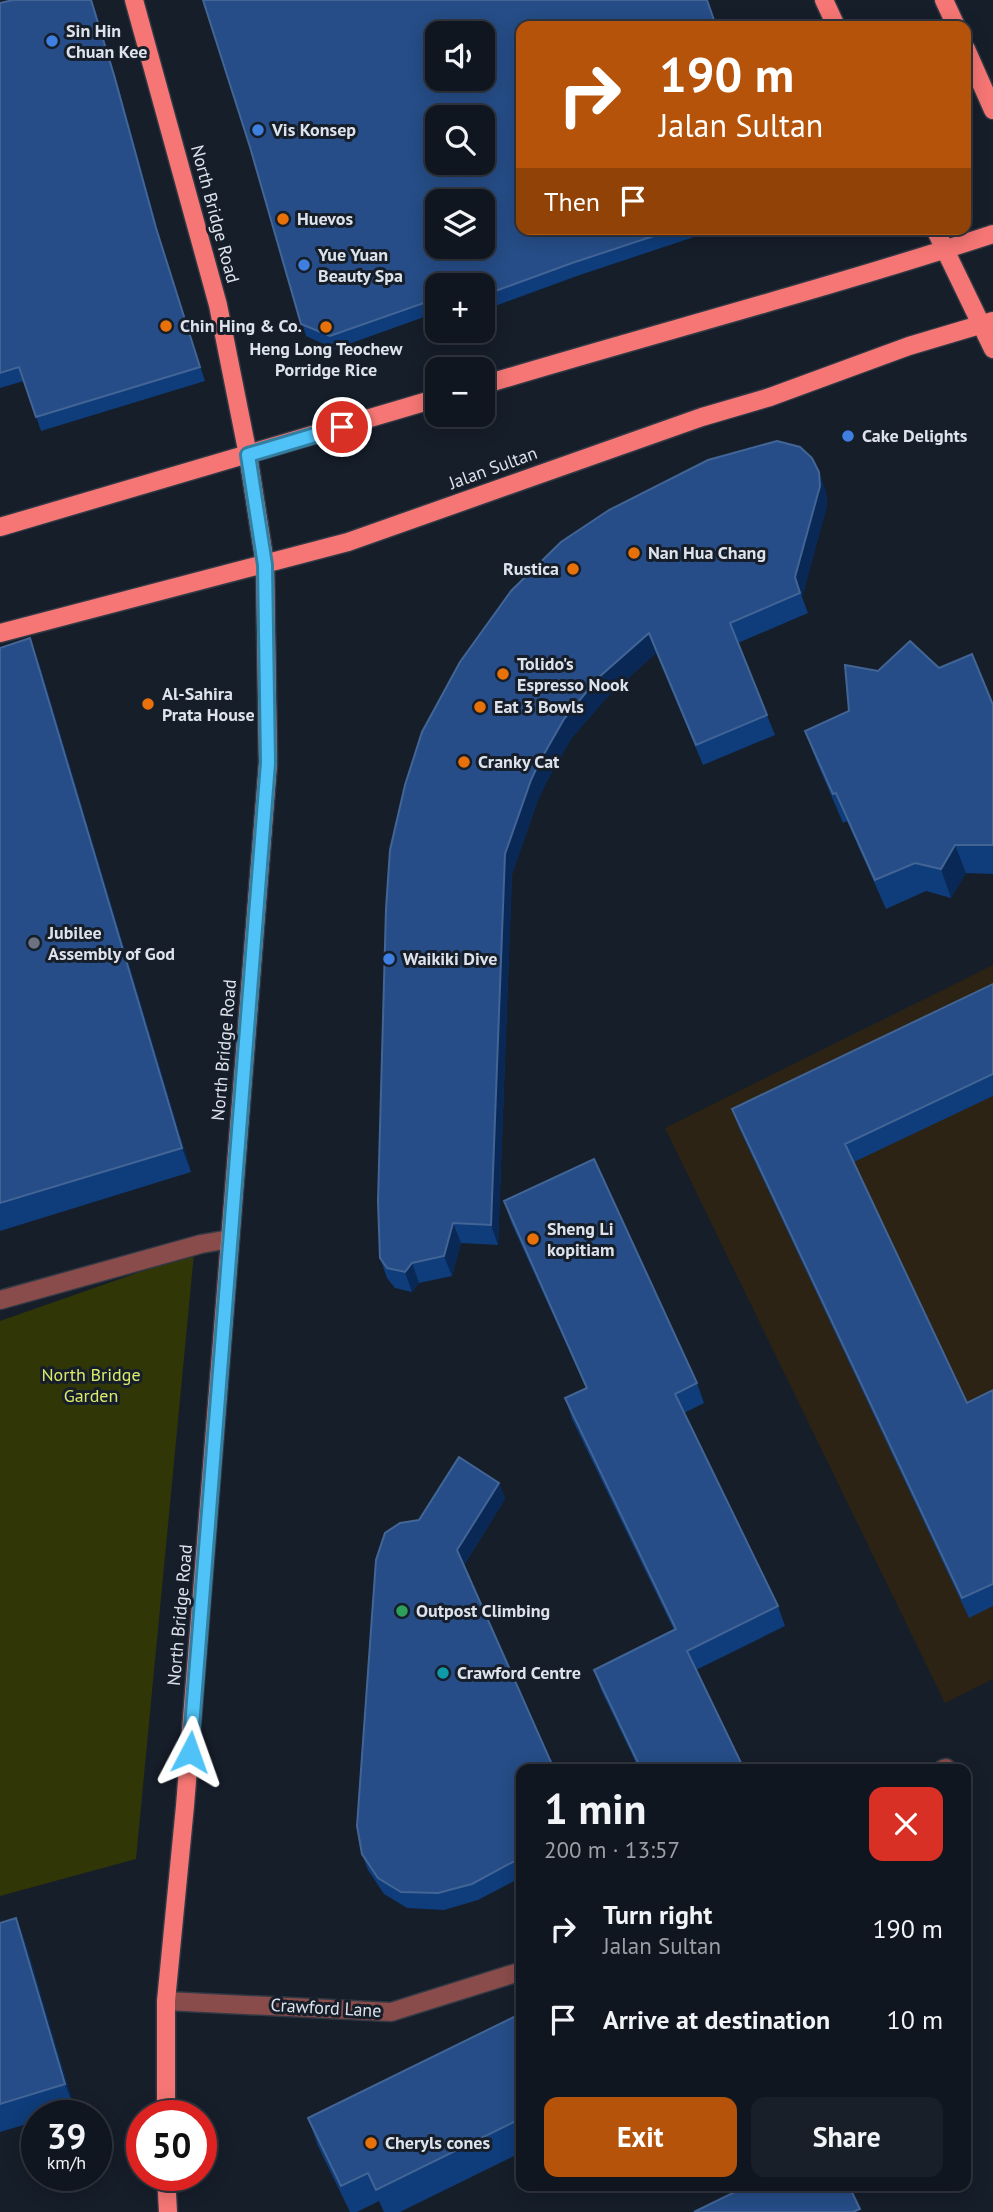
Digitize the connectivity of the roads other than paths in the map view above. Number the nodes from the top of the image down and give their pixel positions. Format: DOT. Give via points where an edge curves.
graph roads {
  1 [pos="134,0"];
  2 [pos="824,0"];
  3 [pos="944,0"];
  4 [pos="834,21"];
  5 [pos="954,21"];
  6 [pos="971,60"];
  7 [pos="993,110"];
  8 [pos="993,233"];
  9 [pos="938,235"];
  10 [pos="945,249"];
  11 [pos="987,323"];
  12 [pos="993,349"];
  13 [pos="495,381"];
  14 [pos="425,402"];
  15 [pos="248,455"];
  16 [pos="0,527"];
  17 [pos="265,565"];
  18 [pos="0,633"];
  19 [pos="230,1239"];
  20 [pos="0,1300"];
  21 [pos="516,1973"];
  22 [pos="166,2001"];
  23 [pos="166,2100"];
  24 [pos="167,2191"];
  25 [pos="168,2212"];
  1 -- 15 [label="main road, North Bridge Road" via="218,305"];
  2 -- 4 [label="main road"];
  3 -- 5 [label="main road"];
  6 -- 7 [label="main road"];
  8 -- 10 [label="main road"];
  9 -- 10 [label="main road"];
  10 -- 11 [label="main road"];
  10 -- 13 [label="main road"];
  11 -- 12 [label="main road"];
  11 -- 17 [label="main road, Jalan Sultan" via="909,346 348,542"];
  14 -- 15 [label="main road"];
  15 -- 16 [label="main road"];
  15 -- 17 [label="main road, North Bridge Road"];
  17 -- 18 [label="main road, Jalan Sultan"];
  17 -- 19 [label="main road, North Bridge Road" via="268,763"];
  19 -- 20 [label="lane"];
  19 -- 22 [label="main road, North Bridge Road"];
  21 -- 22 [label="lane, Crawford Lane" via="391,2012"];
  22 -- 23 [label="main road, North Bridge Road"];
  24 -- 25 [label="main road"];
}
